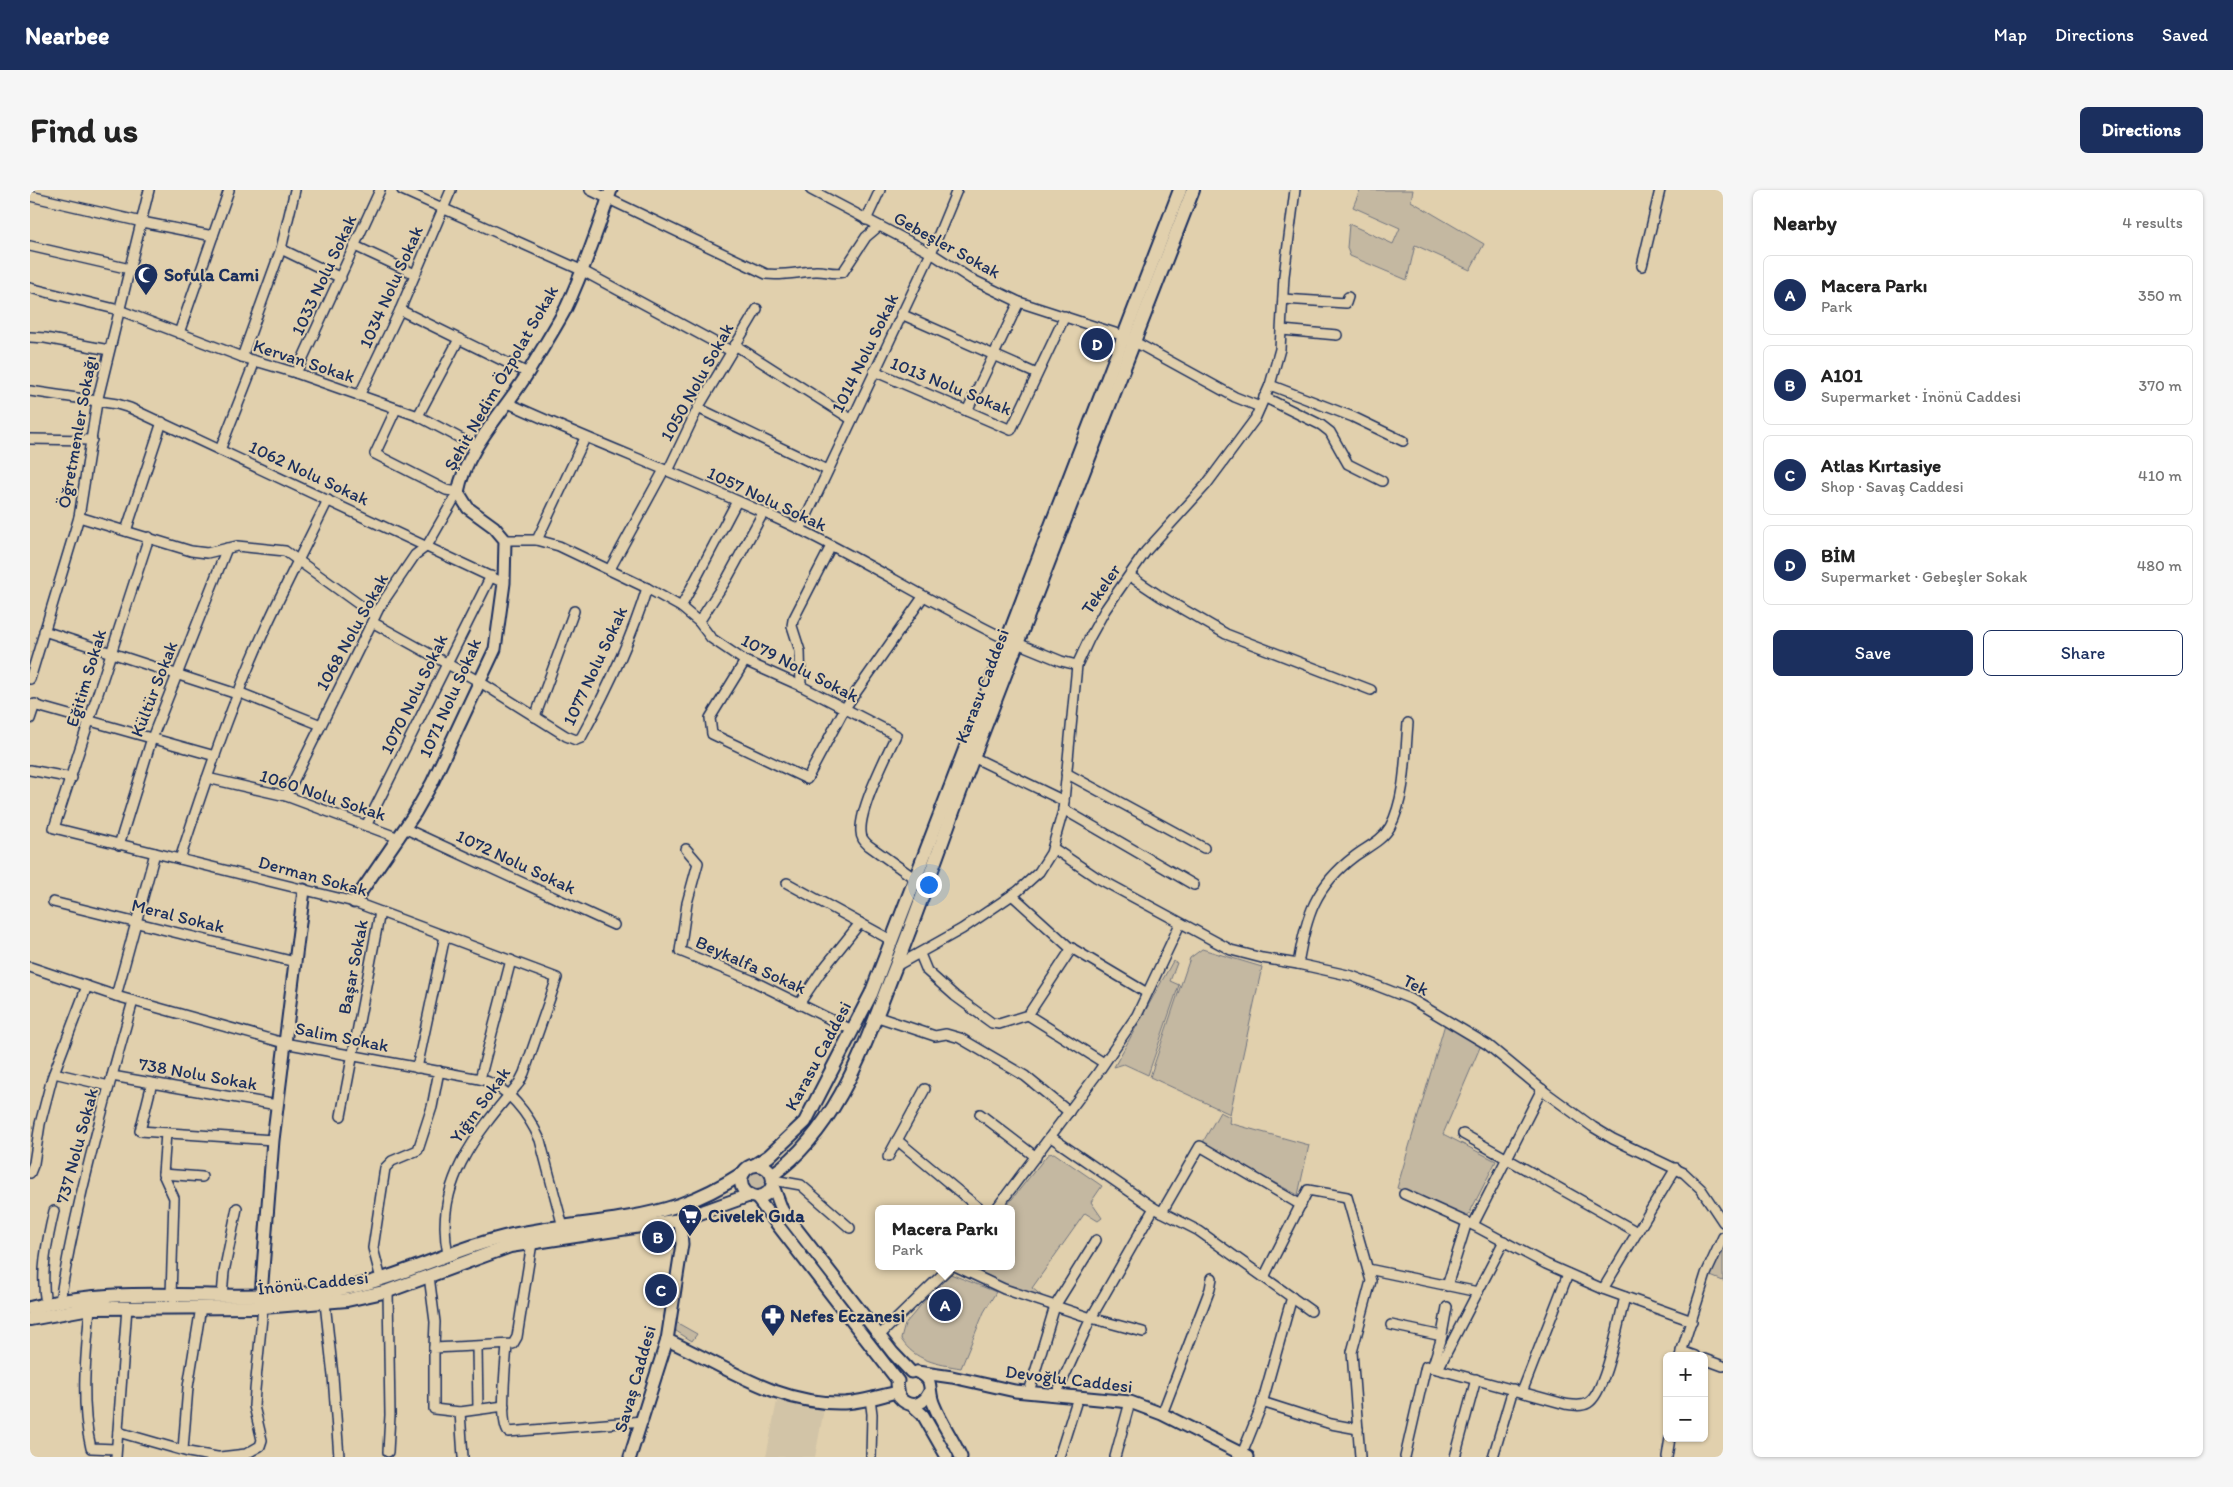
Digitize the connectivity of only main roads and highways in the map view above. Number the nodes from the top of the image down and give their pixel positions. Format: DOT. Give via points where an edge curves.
graph roads {
  1 [pos="1180,190"];
  2 [pos="1193,190"];
  3 [pos="1129,339"];
  4 [pos="1012,641"];
  5 [pos="755,1165"];
  6 [pos="743,1173"];
  7 [pos="773,1180"];
  8 [pos="753,1196"];
  9 [pos="262,1301"];
  10 [pos="30,1308"];
  11 [pos="30,1319"];
  1 -- 3 [label="main road, Karasu Caddesi"];
  2 -- 3 [label="main road, Karasu Caddesi"];
  3 -- 4 [label="main road, Karasu Caddesi"];
  4 -- 5 [label="main road, Karasu Caddesi" via="870,994 805,1122"];
  4 -- 7 [label="main road, Karasu Caddesi" via="896,966 845,1086 817,1132"];
  5 -- 6 [label="main road"];
  5 -- 7 [label="main road" via="765,1167"];
  6 -- 8 [label="main road" via="743,1188"];
  6 -- 9 [label="main road, İnönü Caddesi" via="721,1187 652,1212 504,1237 381,1279"];
  7 -- 8 [label="main road" via="766,1194"];
  8 -- 9 [label="main road, İnönü Caddesi" via="680,1220 498,1250 388,1291 347,1300 325,1303"];
  9 -- 10 [label="main road, İnönü Caddesi" via="222,1296 105,1296"];
  9 -- 11 [label="main road, İnönü Caddesi" via="201,1307 90,1308"];
}
